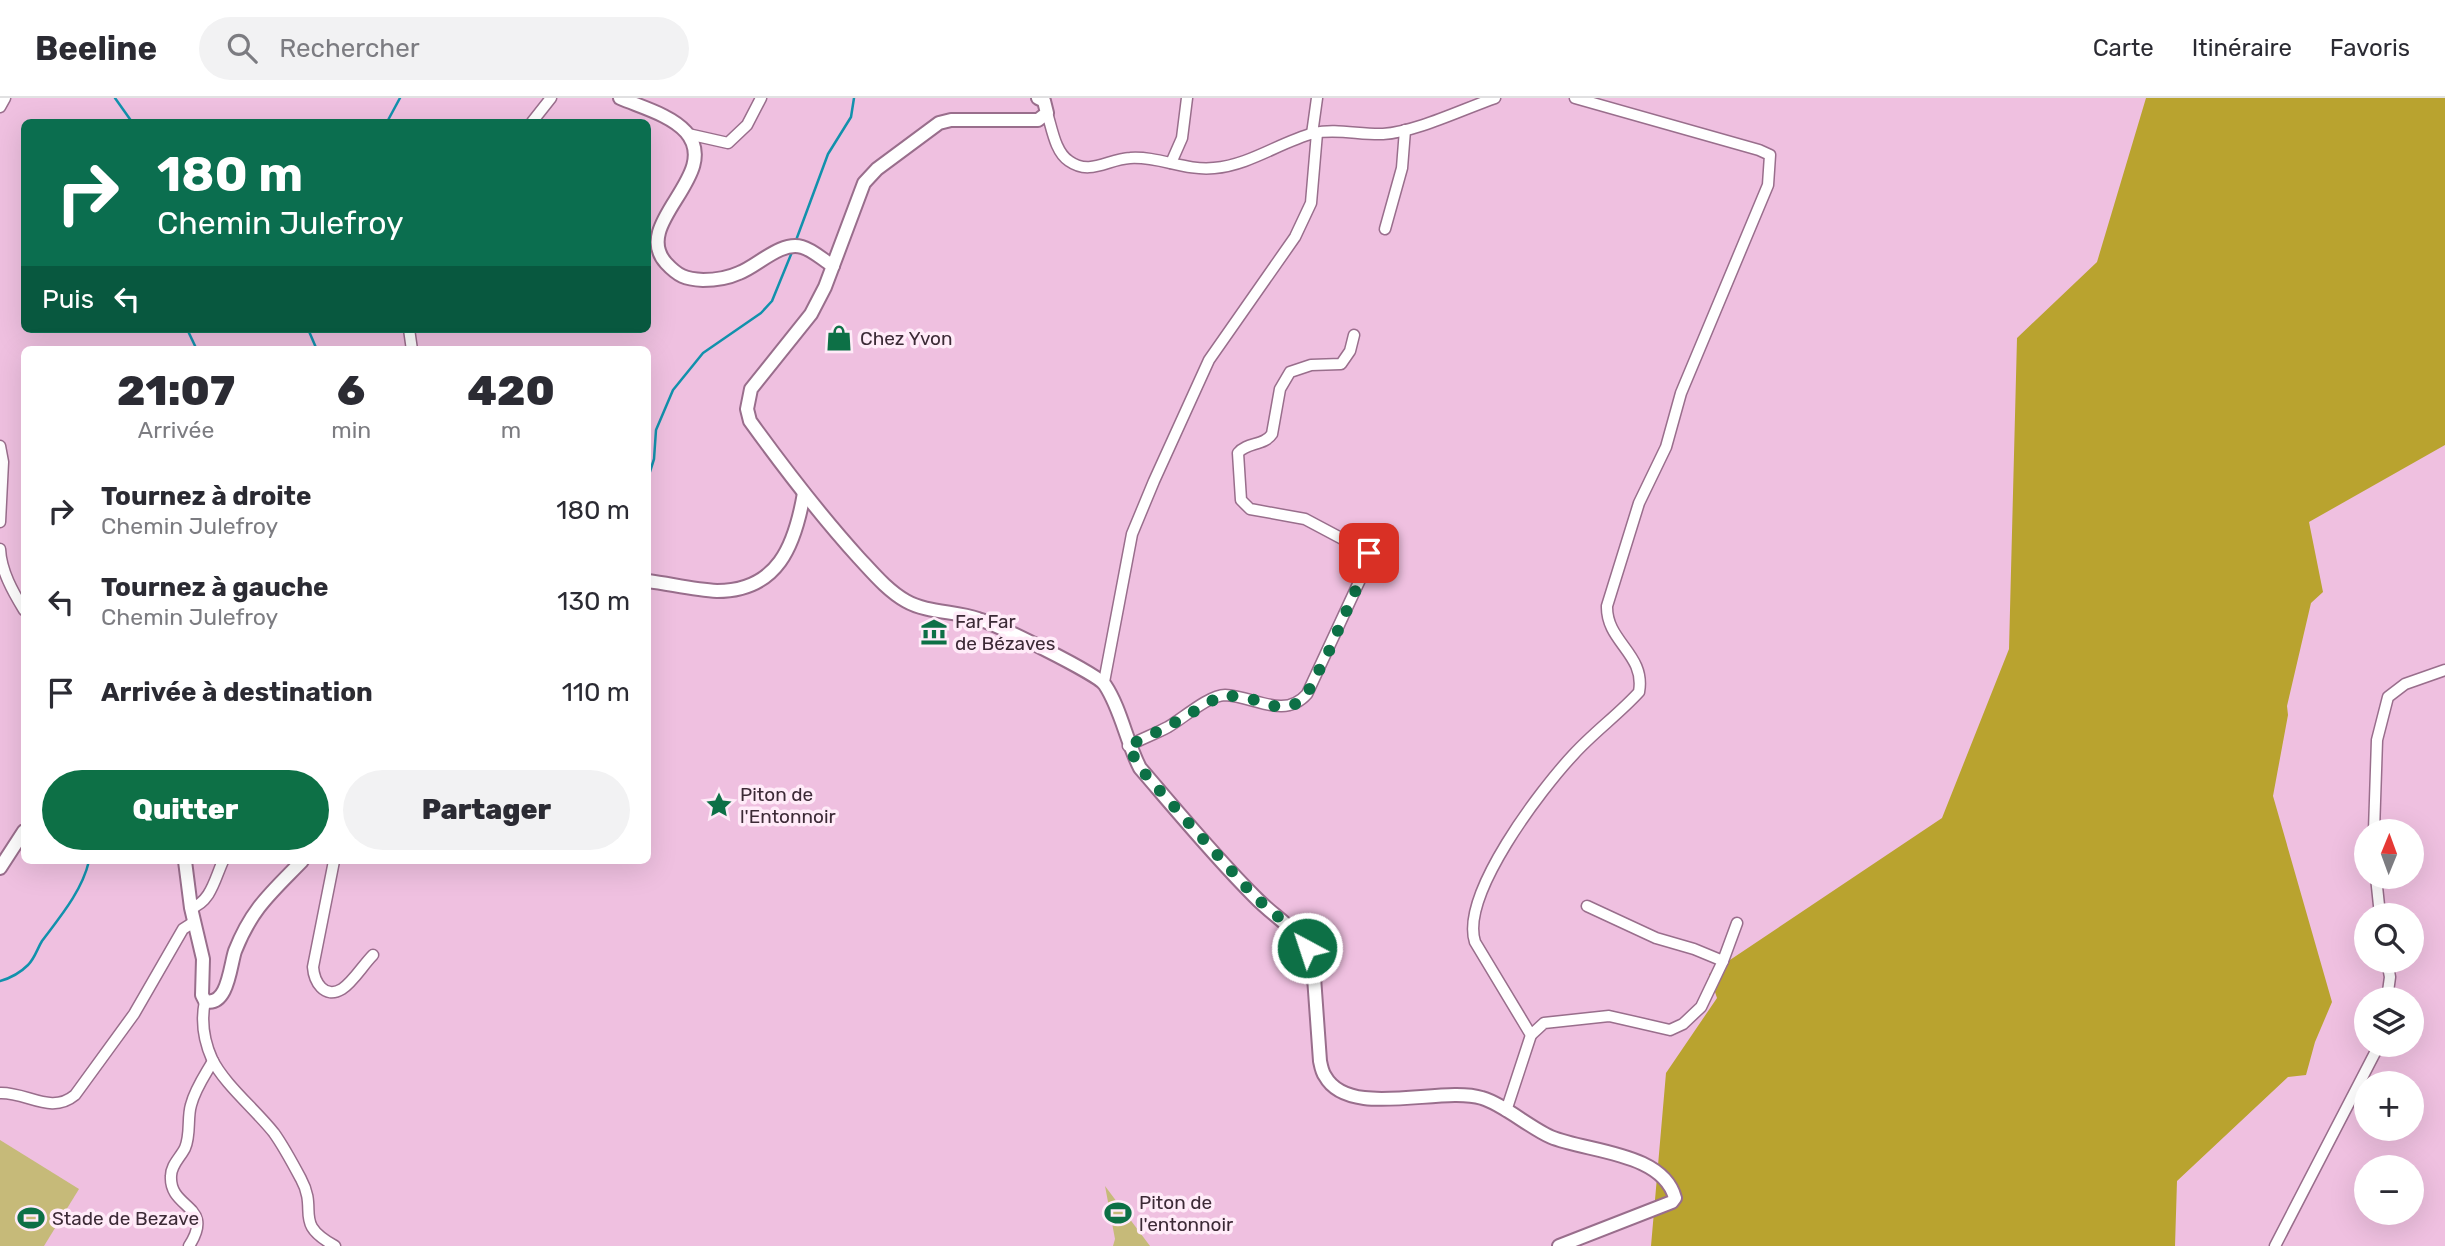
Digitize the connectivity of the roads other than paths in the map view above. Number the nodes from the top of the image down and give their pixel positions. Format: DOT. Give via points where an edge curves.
graph roads {
  1 [pos="5,98"];
  2 [pos="551,98"];
  3 [pos="620,98"];
  4 [pos="761,98"];
  5 [pos="1038,98"];
  6 [pos="1187,98"];
  7 [pos="1317,98"];
  8 [pos="1494,98"];
  9 [pos="1575,98"];
  10 [pos="0,107"];
  11 [pos="1047,113"];
  12 [pos="534,119"];
  13 [pos="1405,130"];
  14 [pos="1314,133"];
  15 [pos="688,134"];
  16 [pos="1171,163"];
  17 [pos="1385,229"];
  18 [pos="828,263"];
  19 [pos="1354,335"];
  20 [pos="0,446"];
  21 [pos="804,493"];
  22 [pos="0,522"];
  23 [pos="0,549"];
  24 [pos="651,582"];
  25 [pos="21,605"];
  26 [pos="2445,670"];
  27 [pos="1104,682"];
  28 [pos="1128,746"];
  29 [pos="2374,819"];
  30 [pos="21,836"];
  31 [pos="186,864"];
  32 [pos="222,864"];
  33 [pos="299,864"];
  34 [pos="333,864"];
  35 [pos="0,868"];
  36 [pos="1587,906"];
  37 [pos="191,908"];
  38 [pos="194,922"];
  39 [pos="1737,922"];
  40 [pos="373,955"];
  41 [pos="1723,961"];
  42 [pos="205,1001"];
  43 [pos="1531,1035"];
  44 [pos="2373,1057"];
  45 [pos="214,1061"];
  46 [pos="0,1093"];
  47 [pos="1506,1111"];
  48 [pos="189,1246"];
  49 [pos="335,1246"];
  50 [pos="1559,1246"];
  51 [pos="2275,1246"];
  1 -- 10 [label="street"];
  2 -- 12 [label="street"];
  3 -- 15 [label="main road" via="676,123"];
  4 -- 15 [label="street" via="747,125 728,143"];
  5 -- 11 [label="main road" via="1044,101"];
  6 -- 16 [label="street" via="1182,138"];
  7 -- 14 [label="street"];
  8 -- 13 [label="street"];
  9 -- 43 [label="street" via="1759,150 1770,155 1771,165 1769,185 1681,393 1666,447 1639,503 1607,606 1606,619 1639,666 1639,692 1546,786 1489,871 1478,899 1471,930 1475,942"];
  11 -- 16 [label="street" via="1060,153 1080,166 1098,168 1128,158"];
  11 -- 18 [label="main road" via="1038,120 951,120 939,124 864,183"];
  13 -- 14 [label="street"];
  13 -- 17 [label="street" via="1402,168"];
  14 -- 16 [label="street" via="1213,169"];
  14 -- 27 [label="street" via="1307,214 1209,360 1132,534"];
  15 -- 18 [label="main road" via="694,149 692,169 659,227 657,245 664,262 685,279 712,280 740,273 783,248 801,246"];
  18 -- 21 [label="main road" via="811,314 757,379 748,399 750,421"];
  19 -- 28 [label="street" via="1341,364 1311,365 1290,372 1280,388 1272,434 1238,453 1241,500 1250,509 1306,519 1369,553 1307,694 1299,703 1281,708 1222,695"];
  20 -- 22 [label="street"];
  21 -- 24 [label="main road" via="789,548 779,566 753,586 716,591"];
  21 -- 27 [label="main road" via="870,570 907,601 978,618"];
  23 -- 25 [label="street"];
  26 -- 29 [label="street" via="2405,684 2388,697 2377,740"];
  27 -- 28 [label="main road"];
  28 -- 47 [label="main road" via="1161,792 1307,948 1320,1061 1325,1077 1337,1090 1374,1099 1483,1098"];
  30 -- 35 [label="main road"];
  31 -- 37 [label="main road"];
  32 -- 37 [label="street" via="209,894"];
  33 -- 42 [label="main road" via="247,924 219,999"];
  34 -- 40 [label="street" via="314,979 325,990 342,989"];
  36 -- 41 [label="street" via="1656,938"];
  37 -- 38 [label="main road"];
  38 -- 42 [label="main road" via="203,959"];
  38 -- 46 [label="street" via="183,929 134,1014 75,1095 53,1105"];
  39 -- 41 [label="street"];
  41 -- 43 [label="street" via="1701,1007 1670,1030 1609,1016 1545,1023"];
  42 -- 45 [label="street" via="204,1025"];
  43 -- 47 [label="street"];
  44 -- 51 [label="street"];
  45 -- 48 [label="street" via="191,1102 186,1144 171,1173 175,1191 199,1224"];
  45 -- 49 [label="street" via="275,1134 303,1182 309,1224 314,1233"];
  47 -- 50 [label="main road" via="1551,1137 1639,1164 1672,1189 1672,1202"];
}
